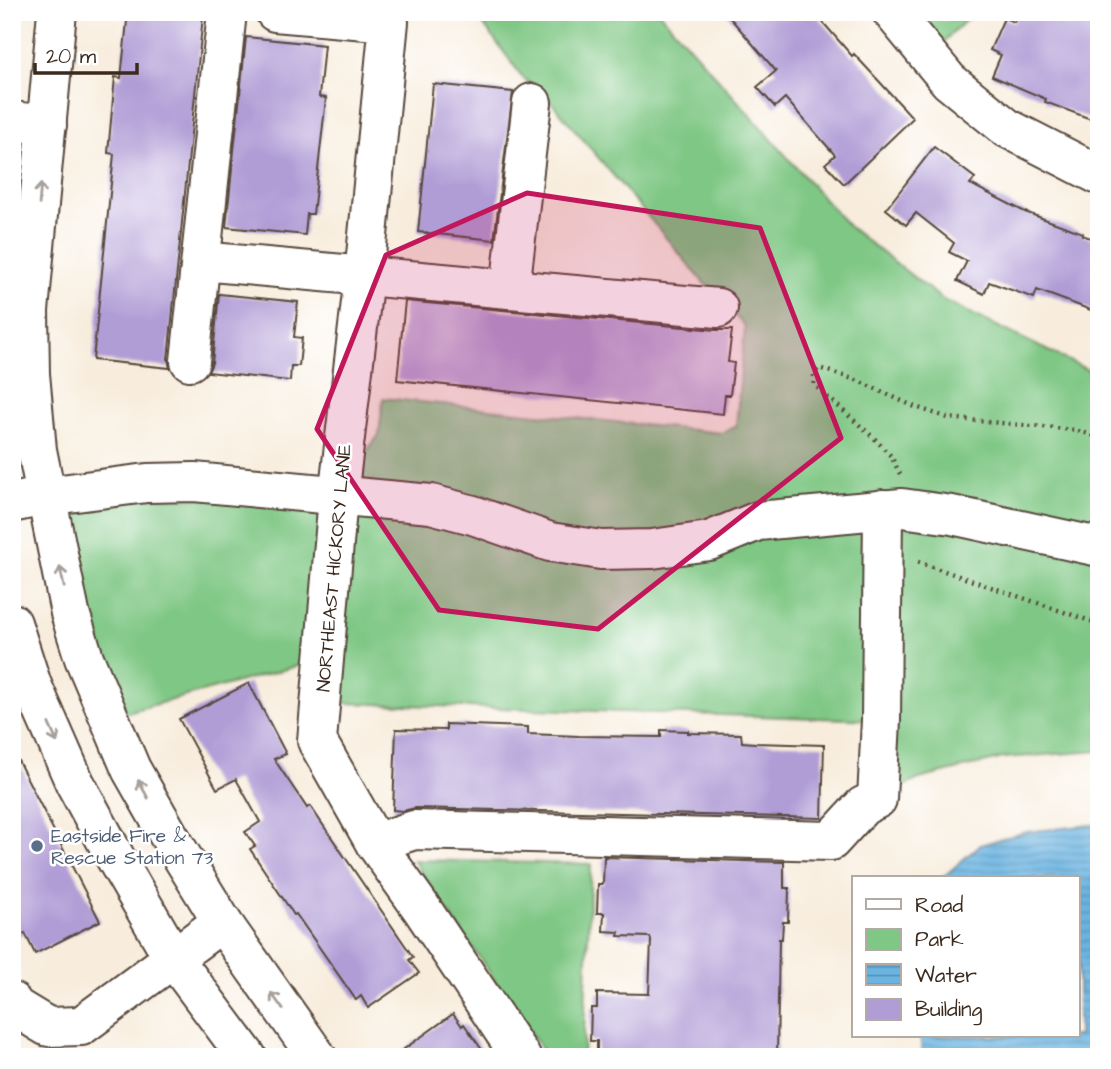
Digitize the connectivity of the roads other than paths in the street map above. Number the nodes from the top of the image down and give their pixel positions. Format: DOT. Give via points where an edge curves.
graph roads {
  1 [pos="57,12"];
  2 [pos="227,12"];
  3 [pos="275,12"];
  4 [pos="892,12"];
  5 [pos="532,103"];
  6 [pos="29,123"];
  7 [pos="1099,175"];
  8 [pos="201,261"];
  9 [pos="364,276"];
  10 [pos="510,289"];
  11 [pos="718,308"];
  12 [pos="190,360"];
  13 [pos="338,497"];
  14 [pos="29,499"];
  15 [pos="893,508"];
  16 [pos="1099,547"];
  17 [pos="12,623"];
  18 [pos="84,658"];
  19 [pos="22,690"];
  20 [pos="375,843"];
  21 [pos="222,922"];
  22 [pos="174,959"];
  23 [pos="12,1002"];
  24 [pos="247,1057"];
  25 [pos="317,1057"];
  26 [pos="521,1057"];
  1 -- 6 [label="street"];
  2 -- 8 [label="street"];
  3 -- 9 [label="street, NORTHEAST HICKORY LANE" via="389,22"];
  4 -- 7 [label="street" via="949,81 1007,128"];
  5 -- 10 [label="street"];
  14 -- 6 [label="street, one-way" via="36,437 30,374"];
  8 -- 9 [label="street"];
  8 -- 12 [label="street"];
  9 -- 10 [label="street"];
  9 -- 13 [label="street, NORTHEAST HICKORY LANE"];
  10 -- 11 [label="street"];
  13 -- 14 [label="street" via="194,482"];
  13 -- 15 [label="street" via="431,504 550,542 601,550 709,541 758,521"];
  13 -- 20 [label="street, NORTHEAST HICKORY LANE" via="317,741"];
  18 -- 14 [label="street, one-way"];
  15 -- 16 [label="street" via="953,515"];
  15 -- 20 [label="street" via="877,799 863,806 831,841 414,830"];
  17 -- 19 [label="street"];
  18 -- 19 [label="street"];
  21 -- 18 [label="street, one-way" via="131,769"];
  19 -- 22 [label="street, one-way"];
  20 -- 26 [label="street, NORTHEAST HICKORY LANE"];
  21 -- 22 [label="street"];
  25 -- 21 [label="street, one-way"];
  22 -- 23 [label="street" via="80,1026 48,1027"];
  22 -- 24 [label="street"];
}
